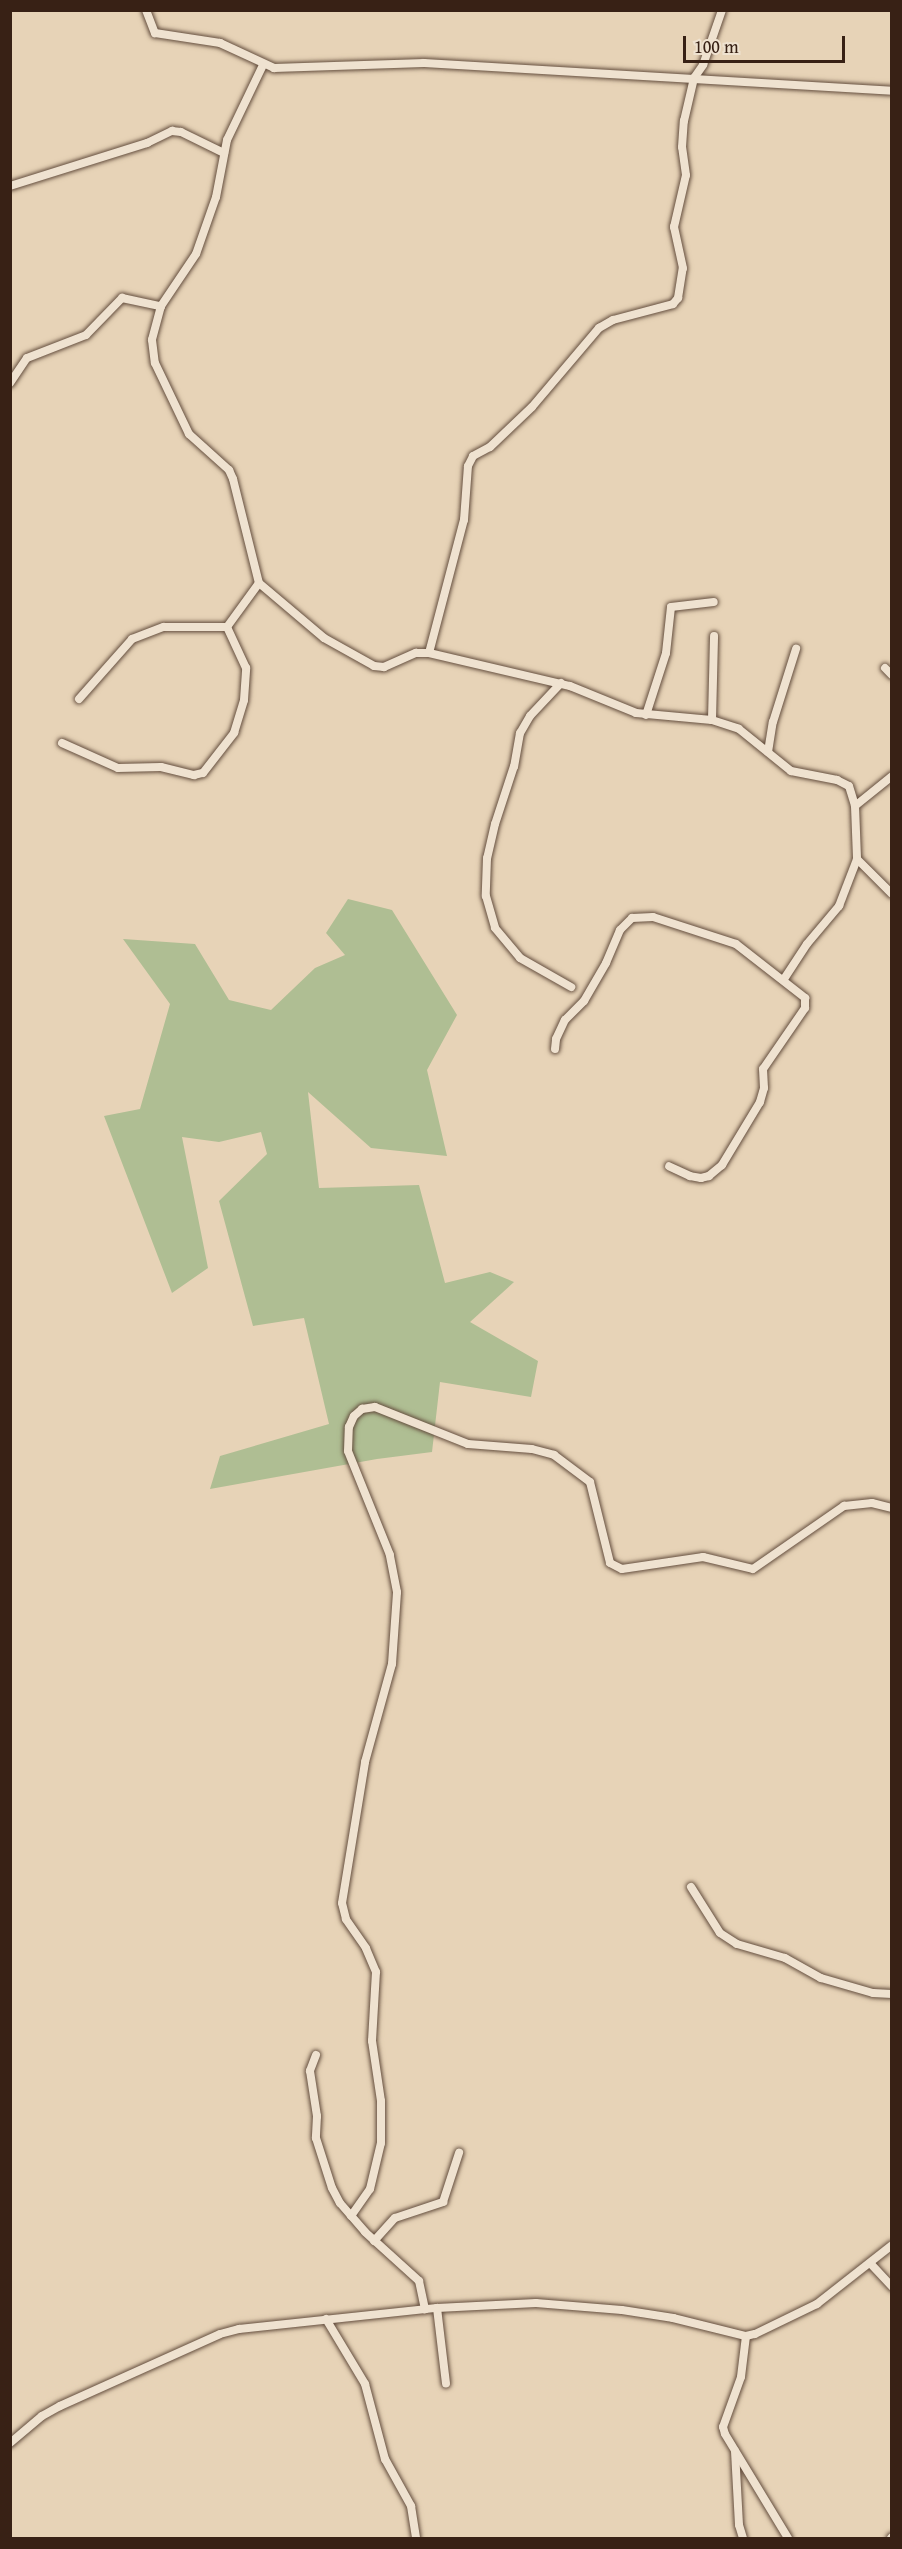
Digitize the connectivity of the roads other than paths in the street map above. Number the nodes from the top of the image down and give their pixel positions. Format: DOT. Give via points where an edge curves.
graph roads {
  1 [pos="146,10"];
  2 [pos="722,10"];
  3 [pos="263,64"];
  4 [pos="694,78"];
  5 [pos="891,91"];
  6 [pos="224,153"];
  7 [pos="10,186"];
  8 [pos="161,306"];
  9 [pos="10,383"];
  10 [pos="259,583"];
  11 [pos="714,603"];
  12 [pos="227,627"];
  13 [pos="714,636"];
  14 [pos="796,649"];
  15 [pos="429,653"];
  16 [pos="561,683"];
  17 [pos="79,699"];
  18 [pos="646,715"];
  19 [pos="712,720"];
  20 [pos="62,743"];
  21 [pos="768,752"];
  22 [pos="891,776"];
  23 [pos="855,806"];
  24 [pos="857,859"];
  25 [pos="891,894"];
  26 [pos="784,979"];
  27 [pos="571,987"];
  28 [pos="555,1049"];
  29 [pos="669,1166"];
  30 [pos="891,1509"];
  31 [pos="692,1887"];
  32 [pos="891,1994"];
  33 [pos="316,2055"];
  34 [pos="459,2153"];
  35 [pos="351,2216"];
  36 [pos="374,2241"];
  37 [pos="891,2245"];
  38 [pos="870,2262"];
  39 [pos="891,2287"];
  40 [pos="437,2308"];
  41 [pos="425,2309"];
  42 [pos="326,2319"];
  43 [pos="746,2336"];
  44 [pos="446,2383"];
  45 [pos="10,2443"];
  46 [pos="735,2451"];
  47 [pos="416,2538"];
  48 [pos="743,2538"];
  49 [pos="788,2538"];
  1 -- 3 [label="street" via="155,33 220,43"];
  2 -- 4 [label="street" via="703,65"];
  3 -- 4 [label="street" via="284,69 424,63"];
  3 -- 6 [label="street" via="230,131"];
  4 -- 5 [label="street"];
  4 -- 15 [label="street" via="684,121 686,175 674,227 683,268 678,298 673,304 613,320 599,328 532,406 490,447 473,456 468,466 464,520"];
  6 -- 7 [label="street" via="172,131 147,143"];
  6 -- 8 [label="street" via="216,197 196,254"];
  8 -- 9 [label="street" via="122,298 86,335 27,358"];
  8 -- 10 [label="street" via="152,340 155,363 189,434 234,479"];
  10 -- 12 [label="street"];
  10 -- 15 [label="street" via="324,638 365,662 384,667 416,653"];
  11 -- 18 [label="street" via="671,607 666,653"];
  12 -- 17 [label="street" via="182,626 148,631 132,639"];
  12 -- 20 [label="street" via="246,668 244,700 234,733 203,773 194,775 161,767 118,768"];
  13 -- 19 [label="street"];
  14 -- 21 [label="street" via="773,722"];
  15 -- 16 [label="street"];
  16 -- 18 [label="street"];
  16 -- 27 [label="street" via="530,716 520,733 487,858 486,896 495,928 520,958"];
  18 -- 19 [label="street"];
  19 -- 21 [label="street" via="739,729"];
  21 -- 23 [label="street" via="791,771 844,782"];
  22 -- 23 [label="street"];
  23 -- 24 [label="street"];
  24 -- 25 [label="street"];
  24 -- 26 [label="street" via="839,906"];
  26 -- 28 [label="street" via="736,944 653,917 632,918 620,930 584,1001 565,1020 555,1039"];
  26 -- 29 [label="street" via="807,1003 766,1062 760,1102 716,1172 701,1178"];
  30 -- 35 [label="street" via="872,1503 844,1506 753,1569 703,1557 622,1569 610,1563 590,1482 554,1455 532,1449 468,1444 375,1407 362,1409 354,1416 349,1427 348,1451 390,1555 397,1592 392,1664 365,1762 342,1903 346,1919 366,1948 376,1972 372,2041 381,2101 381,2143 370,2189"];
  31 -- 32 [label="street" via="720,1933 737,1944 785,1958 821,1978 873,1993"];
  33 -- 35 [label="street" via="310,2071 316,2138 332,2188"];
  34 -- 36 [label="street" via="443,2202 395,2218"];
  35 -- 36 [label="street"];
  36 -- 41 [label="street" via="419,2281"];
  37 -- 38 [label="street"];
  38 -- 39 [label="street"];
  38 -- 43 [label="street" via="809,2309"];
  40 -- 41 [label="street"];
  40 -- 43 [label="street" via="536,2303 586,2306 673,2318"];
  40 -- 44 [label="street"];
  41 -- 42 [label="street"];
  42 -- 45 [label="street" via="239,2329 60,2406"];
  42 -- 47 [label="street" via="365,2384 385,2459 411,2506"];
  43 -- 46 [label="street" via="741,2377 723,2427"];
  46 -- 48 [label="street"];
  46 -- 49 [label="street"];
}
